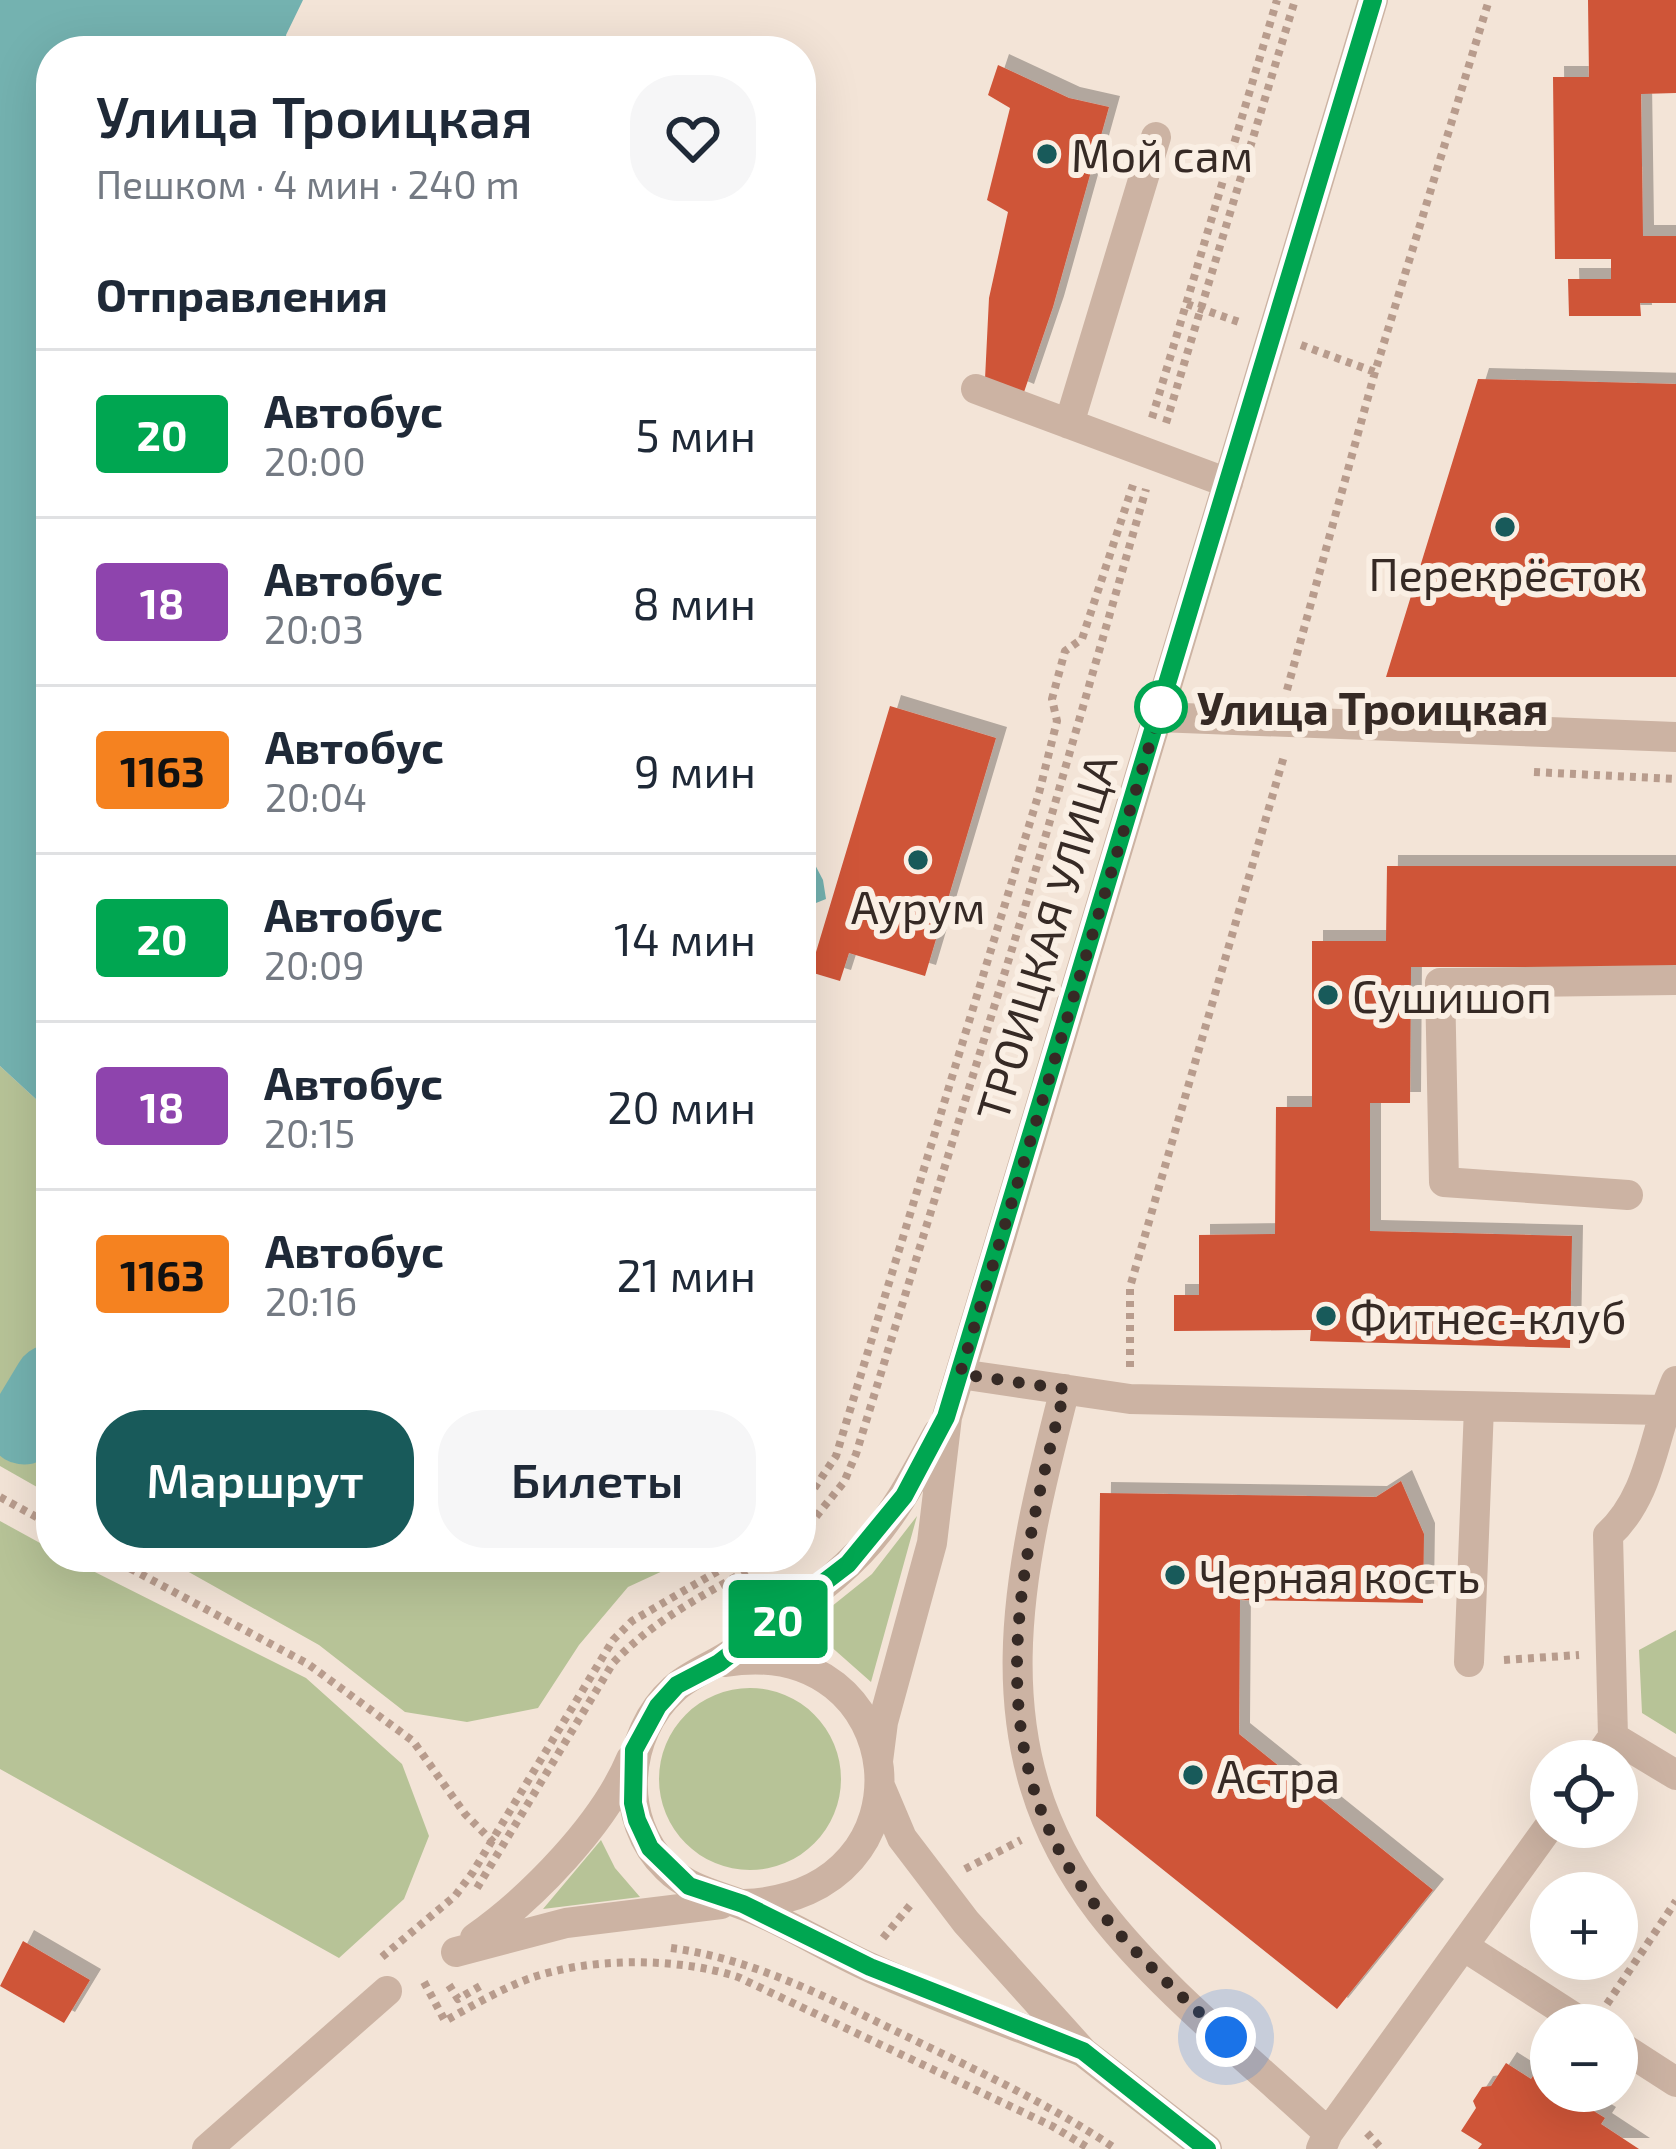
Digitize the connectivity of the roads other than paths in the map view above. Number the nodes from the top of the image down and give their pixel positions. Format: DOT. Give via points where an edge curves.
graph roads {
  1 [pos="1373,0"];
  2 [pos="1156,137"];
  3 [pos="976,389"];
  4 [pos="1069,424"];
  5 [pos="1228,483"];
  6 [pos="1158,716"];
  7 [pos="1676,737"];
  8 [pos="1676,980"];
  9 [pos="1628,1195"];
  10 [pos="960,1374"];
  11 [pos="1676,1381"];
  12 [pos="1065,1389"];
  13 [pos="1478,1407"];
  14 [pos="1663,1410"];
  15 [pos="946,1417"];
  16 [pos="1469,1662"];
  17 [pos="719,1663"];
  18 [pos="1605,1740"];
  19 [pos="634,1750"];
  20 [pos="1638,1761"];
  21 [pos="879,1774"];
  22 [pos="1676,1775"];
  23 [pos="1534,1848"];
  24 [pos="739,1904"];
  25 [pos="1463,1946"];
  26 [pos="387,1991"];
  27 [pos="1572,2004"];
  28 [pos="1083,2051"];
  29 [pos="1638,2058"];
  30 [pos="1676,2082"];
  31 [pos="1325,2141"];
  32 [pos="207,2149"];
  33 [pos="1207,2149"];
  1 -- 5 [label="street, ТРОИЦКАЯ УЛИЦА"];
  2 -- 4 [label="street"];
  3 -- 4 [label="street"];
  4 -- 5 [label="street" via="1128,453"];
  5 -- 6 [label="street, ТРОИЦКАЯ УЛИЦА"];
  6 -- 7 [label="street"];
  6 -- 10 [label="street, ТРОИЦКАЯ УЛИЦА"];
  8 -- 9 [label="street" via="1440,983 1444,1182"];
  10 -- 12 [label="street"];
  10 -- 15 [label="street, ТРОИЦКАЯ УЛИЦА"];
  11 -- 14 [label="street"];
  12 -- 13 [label="street" via="1130,1400"];
  12 -- 31 [label="street" via="1032,1518 1018,1623 1019,1727 1035,1793 1073,1874 1115,1929"];
  13 -- 14 [label="street"];
  13 -- 16 [label="street"];
  14 -- 18 [label="street" via="1646,1481 1608,1535"];
  15 -- 17 [label="street" via="870,1541"];
  15 -- 21 [label="street" via="932,1543 883,1722"];
  17 -- 19 [label="street" via="677,1685"];
  17 -- 21 [label="street" via="788,1661 838,1687 867,1726"];
  19 -- 24 [label="street" via="633,1803 650,1848 689,1886"];
  19 -- 24 [label="street" via="602,1810 526,1901 456,1952 566,1923"];
  20 -- 22 [label="street"];
  21 -- 24 [label="street" via="868,1834 832,1878 776,1903"];
  21 -- 28 [label="street" via="892,1819 936,1886"];
  23 -- 25 [label="street"];
  24 -- 28 [label="street" via="870,1967"];
  25 -- 27 [label="street"];
  25 -- 31 [label="street"];
  26 -- 32 [label="street"];
  28 -- 33 [label="street"];
  29 -- 30 [label="street"];
}
